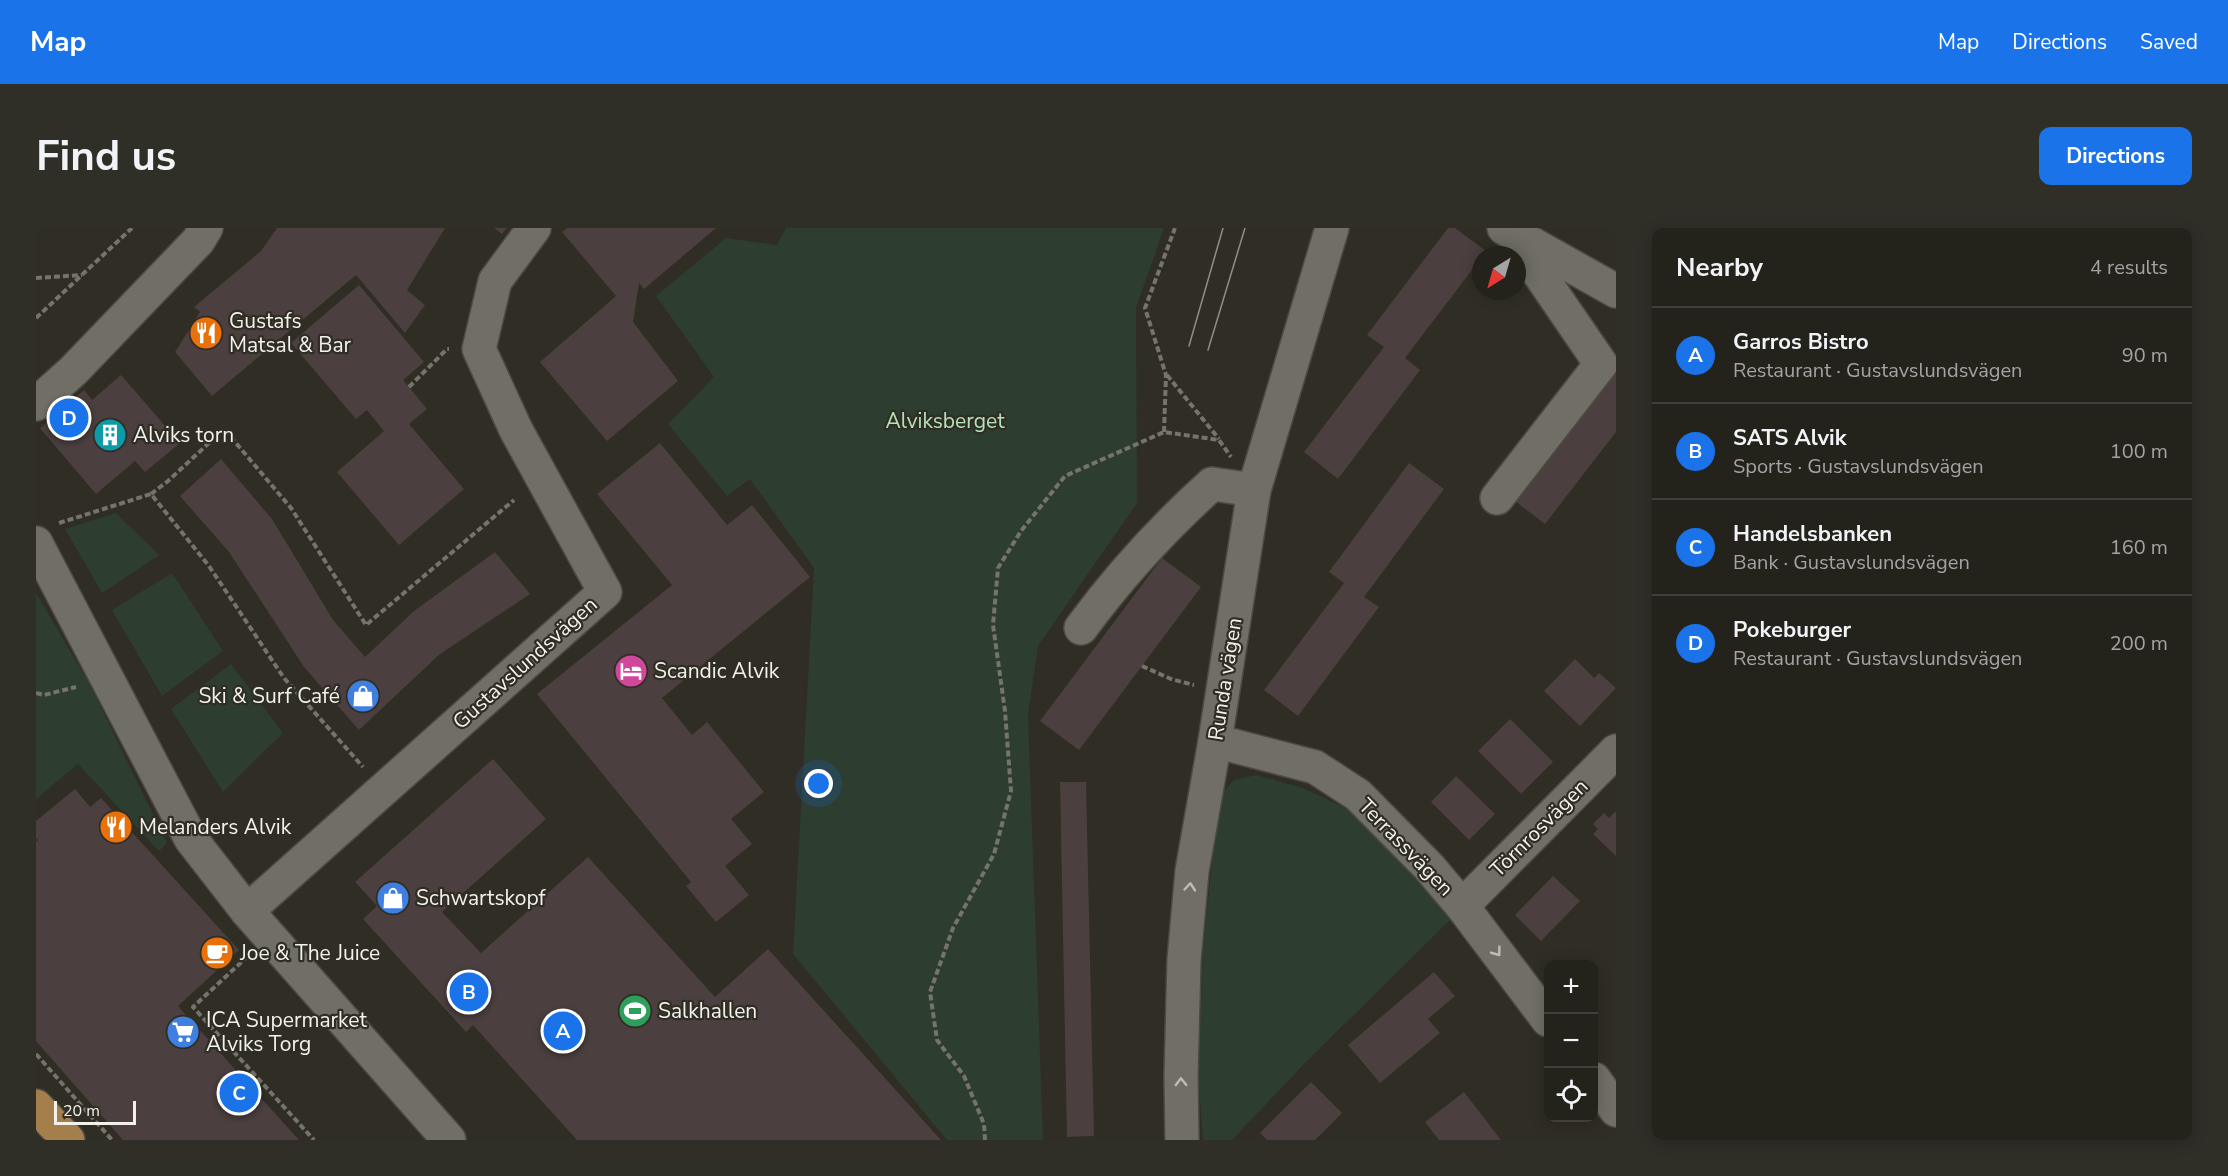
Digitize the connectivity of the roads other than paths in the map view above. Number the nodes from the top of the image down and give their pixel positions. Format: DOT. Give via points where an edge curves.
graph roads {
  1 [pos="207,228"];
  2 [pos="534,228"];
  3 [pos="1332,228"];
  4 [pos="1504,228"];
  5 [pos="1545,241"];
  6 [pos="1616,291"];
  7 [pos="36,404"];
  8 [pos="1254,490"];
  9 [pos="1497,498"];
  10 [pos="46,533"];
  11 [pos="1081,628"];
  12 [pos="1215,741"];
  13 [pos="1616,751"];
  14 [pos="1462,906"];
  15 [pos="247,911"];
  16 [pos="1544,1015"];
  17 [pos="1598,1086"];
  18 [pos="36,1106"];
  19 [pos="1616,1110"];
  20 [pos="68,1140"];
  21 [pos="449,1140"];
  22 [pos="1182,1140"];
  1 -- 7 [label="street" via="88,355"];
  2 -- 15 [label="street, Gustavslundsvägen" via="495,281 479,349 516,430 605,592"];
  3 -- 8 [label="street, Runda vägen"];
  4 -- 5 [label="street"];
  5 -- 6 [label="street"];
  5 -- 9 [label="street" via="1538,272 1601,364"];
  8 -- 11 [label="street" via="1212,484 1171,520"];
  8 -- 12 [label="street, Runda vägen"];
  10 -- 15 [label="street" via="191,839"];
  12 -- 14 [label="street, Terrassvägen" via="1315,767 1358,795"];
  22 -- 12 [label="street, Runda vägen, one-way" via="1185,949 1192,871"];
  13 -- 14 [label="street, Törnrosvägen"];
  14 -- 16 [label="street, Terrassvägen, one-way"];
  15 -- 21 [label="street"];
  17 -- 19 [label="street"];
  18 -- 20 [label="main road"];
}
